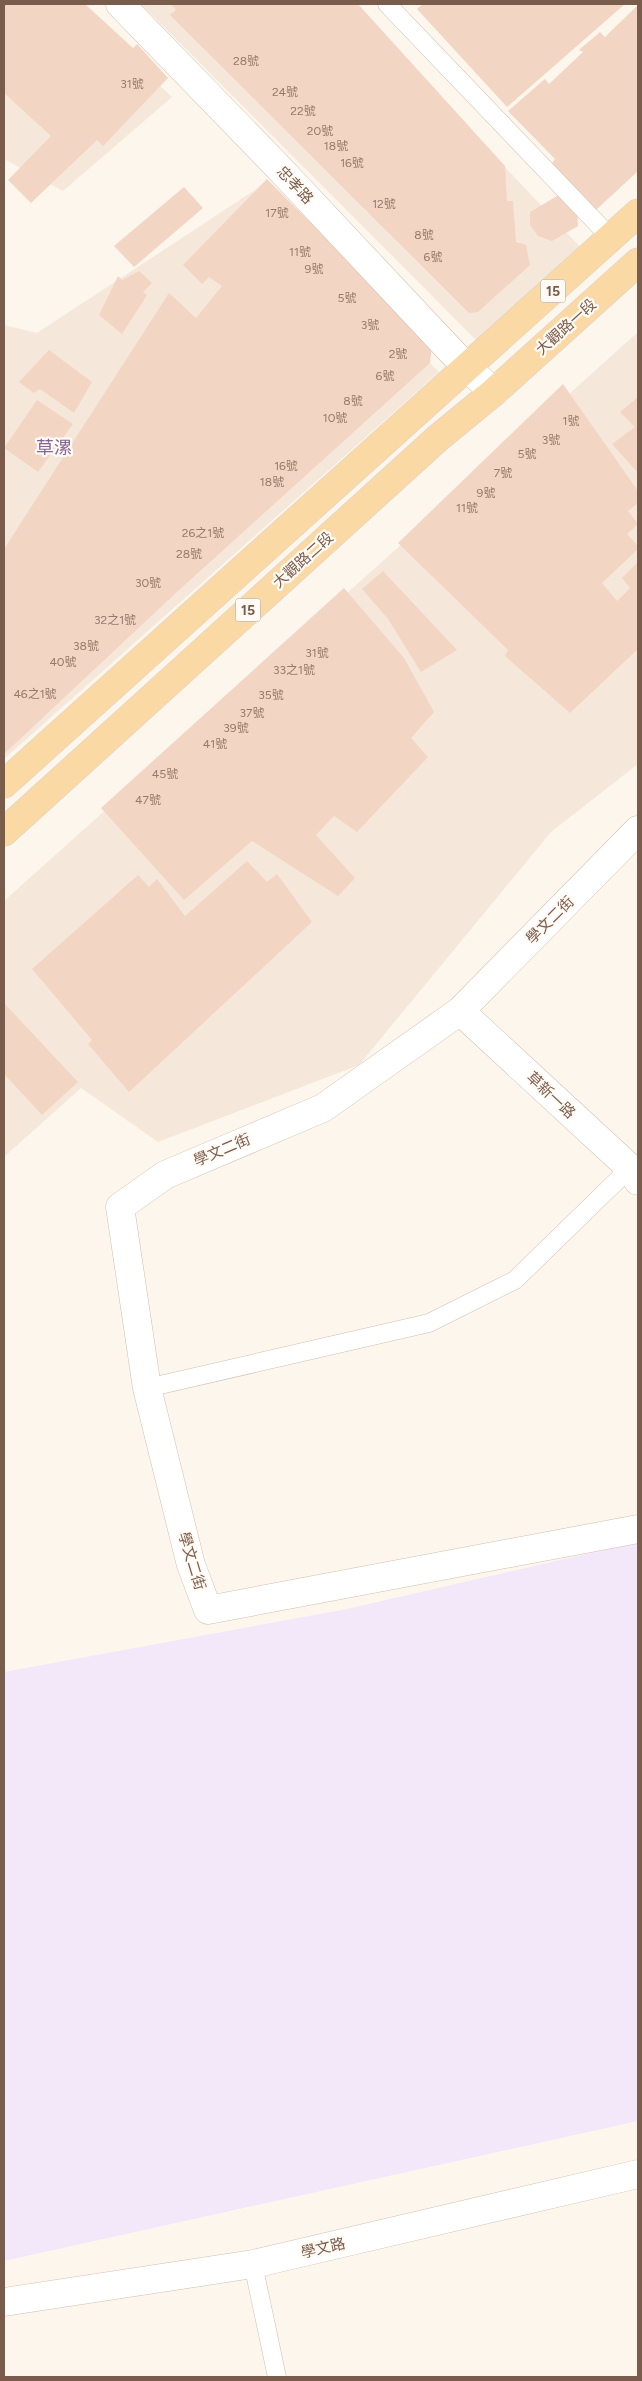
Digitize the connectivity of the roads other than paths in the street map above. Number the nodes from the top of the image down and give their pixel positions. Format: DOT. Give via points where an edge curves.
graph roads {
  1 [pos="120,4"];
  2 [pos="387,4"];
  3 [pos="638,213"];
  4 [pos="611,238"];
  5 [pos="638,262"];
  6 [pos="467,368"];
  7 [pos="494,392"];
  8 [pos="4,784"];
  9 [pos="638,830"];
  10 [pos="4,832"];
  11 [pos="460,1011"];
  12 [pos="634,1174"];
  13 [pos="146,1388"];
  14 [pos="638,1529"];
  15 [pos="638,2174"];
  16 [pos="253,2264"];
  17 [pos="4,2302"];
  18 [pos="277,2377"];
  1 -- 6 [label="street, 忠孝路"];
  2 -- 4 [label="lane"];
  3 -- 4 [label="main road, 15"];
  4 -- 6 [label="main road, 15"];
  5 -- 7 [label="main road, 大觀路一段 / 15"];
  6 -- 7 [label="street, 忠孝路"];
  6 -- 8 [label="main road, 15"];
  7 -- 10 [label="main road, 大觀路二段 / 15" via="438,438"];
  9 -- 11 [label="street, 學文二街"];
  11 -- 12 [label="street, 草新一路"];
  11 -- 13 [label="street, 學文二街" via="323,1108 165,1175 120,1207"];
  12 -- 13 [label="lane" via="515,1280 429,1323"];
  13 -- 14 [label="street, 學文二街" via="191,1565 208,1610"];
  15 -- 16 [label="street, 學文路"];
  16 -- 17 [label="street, 學文路"];
  16 -- 18 [label="lane"];
}
